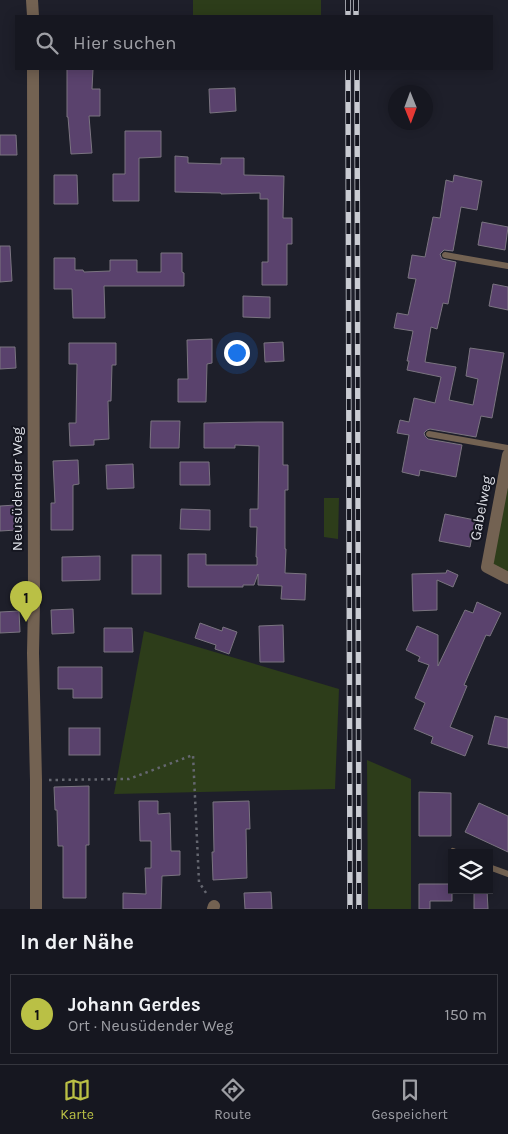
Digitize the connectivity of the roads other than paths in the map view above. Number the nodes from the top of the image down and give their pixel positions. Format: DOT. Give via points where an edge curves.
graph roads {
  1 [pos="32,0"];
  2 [pos="33,15"];
  3 [pos="34,70"];
  4 [pos="445,255"];
  5 [pos="508,266"];
  6 [pos="429,434"];
  7 [pos="508,448"];
  8 [pos="508,456"];
  9 [pos="508,578"];
  10 [pos="493,868"];
  11 [pos="508,874"];
  12 [pos="36,909"];
  1 -- 2 [label="street"];
  3 -- 12 [label="street, Neusüdender Weg"];
  4 -- 5 [label="lane"];
  6 -- 7 [label="lane"];
  8 -- 9 [label="street, Gabelweg" via="487,567"];
  10 -- 11 [label="lane"];
}
